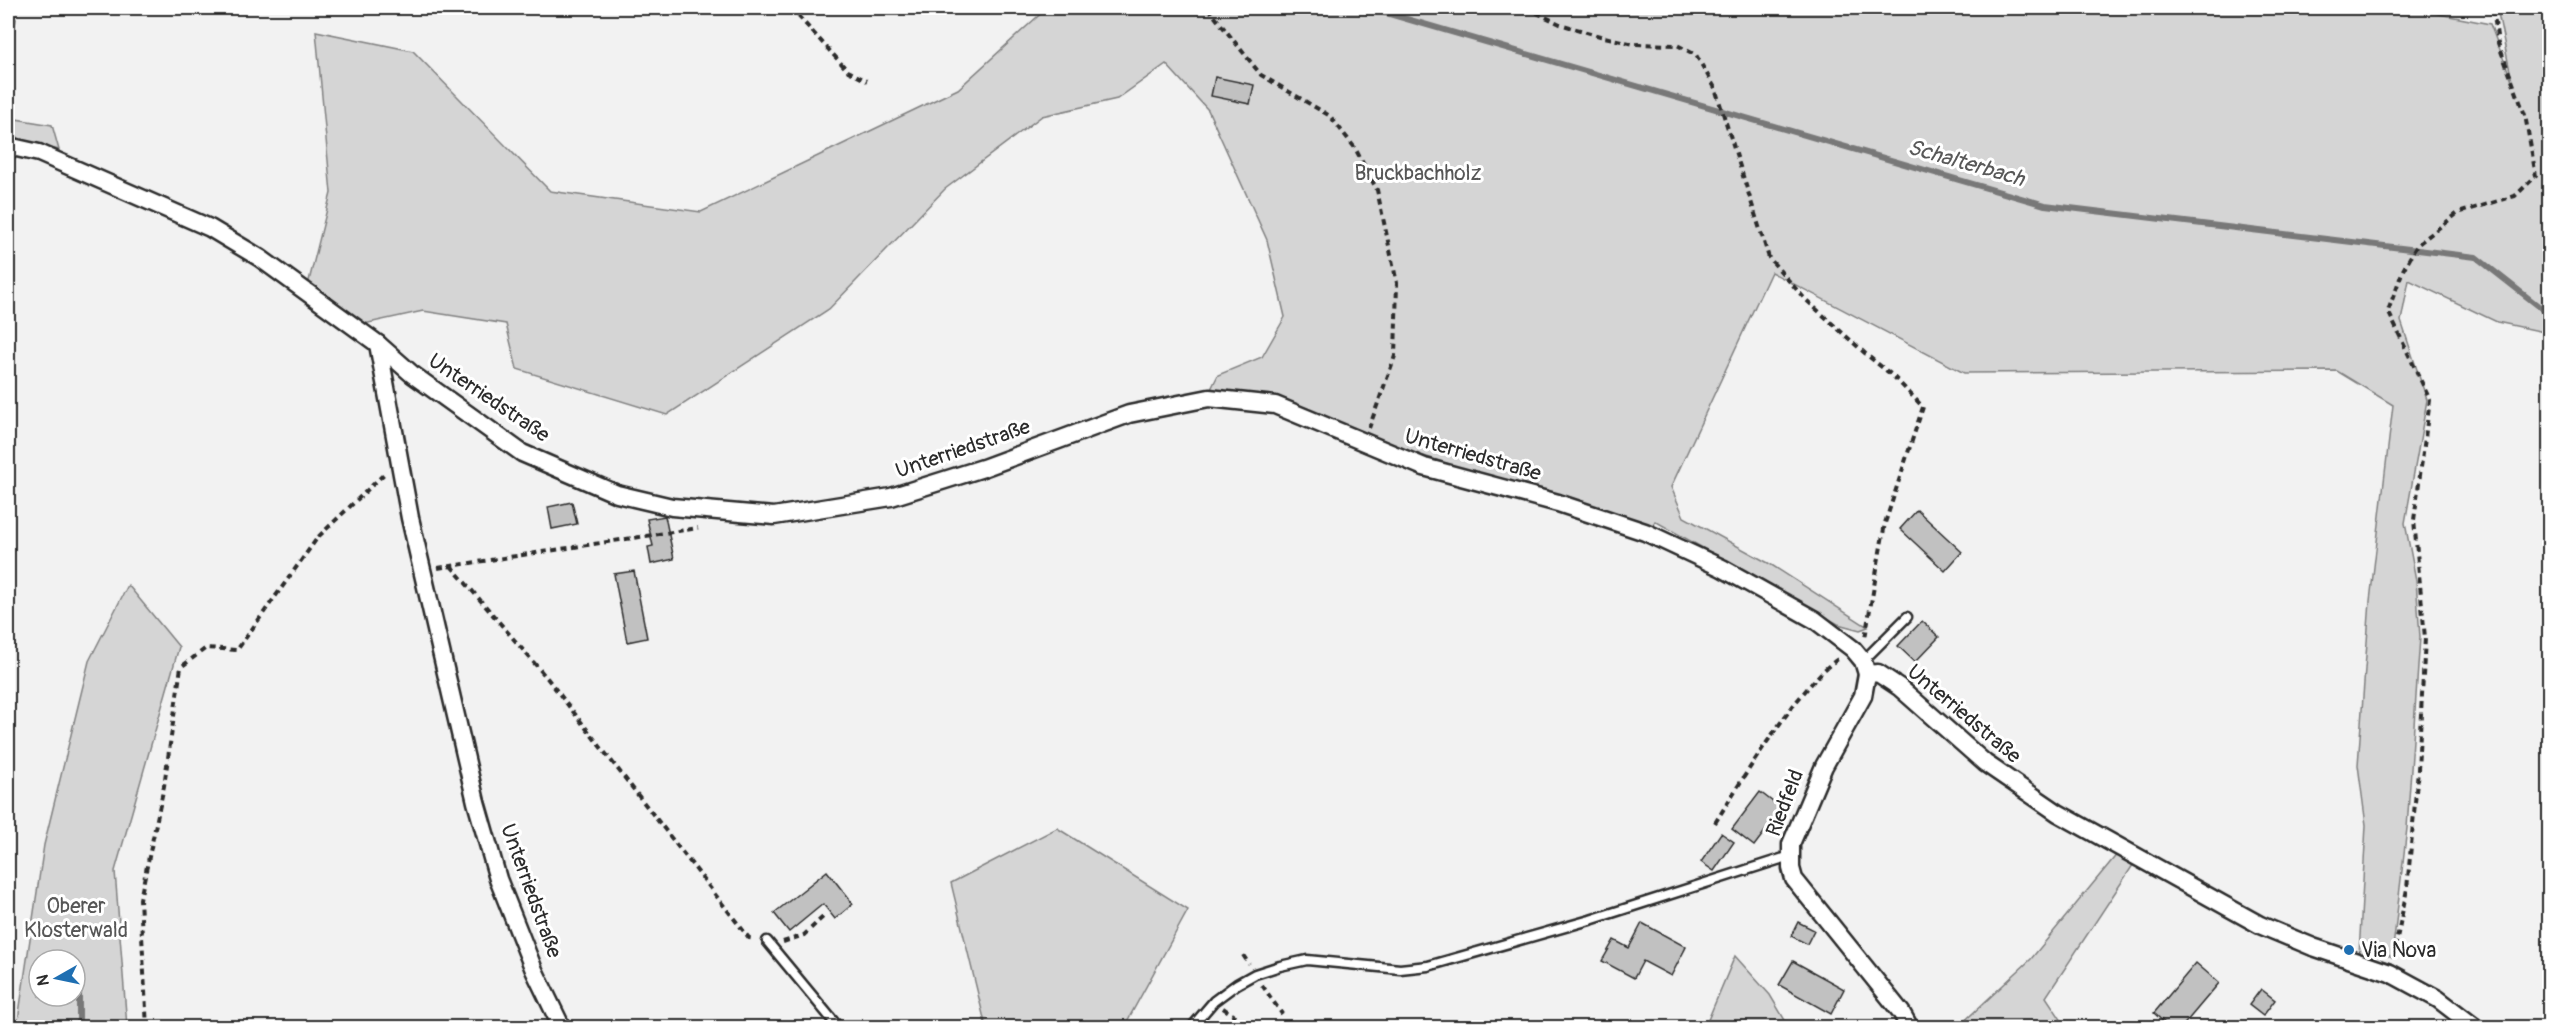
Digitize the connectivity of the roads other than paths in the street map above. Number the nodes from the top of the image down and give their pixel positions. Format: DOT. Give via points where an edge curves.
graph roads {
  1 [pos="8,146"];
  2 [pos="378,344"];
  3 [pos="1907,617"];
  4 [pos="1861,661"];
  5 [pos="1790,856"];
  6 [pos="767,941"];
  7 [pos="562,1028"];
  8 [pos="839,1028"];
  9 [pos="1191,1028"];
  10 [pos="1910,1028"];
  11 [pos="2476,1028"];
  1 -- 2 [label="street, Unterriedstraße" via="39,153 210,228 260,258"];
  2 -- 4 [label="street, Unterriedstraße" via="412,374 522,453 616,494 672,507 774,516 891,497 1129,414 1209,398 1275,405 1424,467 1558,503 1645,532 1722,568 1815,620"];
  2 -- 7 [label="street, Unterriedstraße" via="410,518 476,802 498,879"];
  3 -- 4 [label="lane"];
  4 -- 5 [label="street, Riedfeld" via="1863,696 1802,812"];
  4 -- 11 [label="street, Unterriedstraße" via="1899,687 1984,763 2058,813 2260,925 2390,973 2438,999"];
  5 -- 9 [label="lane" via="1590,920 1428,966 1400,969 1306,960 1280,966 1237,984 1214,1001"];
  5 -- 10 [label="street, Riedfeld" via="1794,879"];
  6 -- 8 [label="lane"];
}
